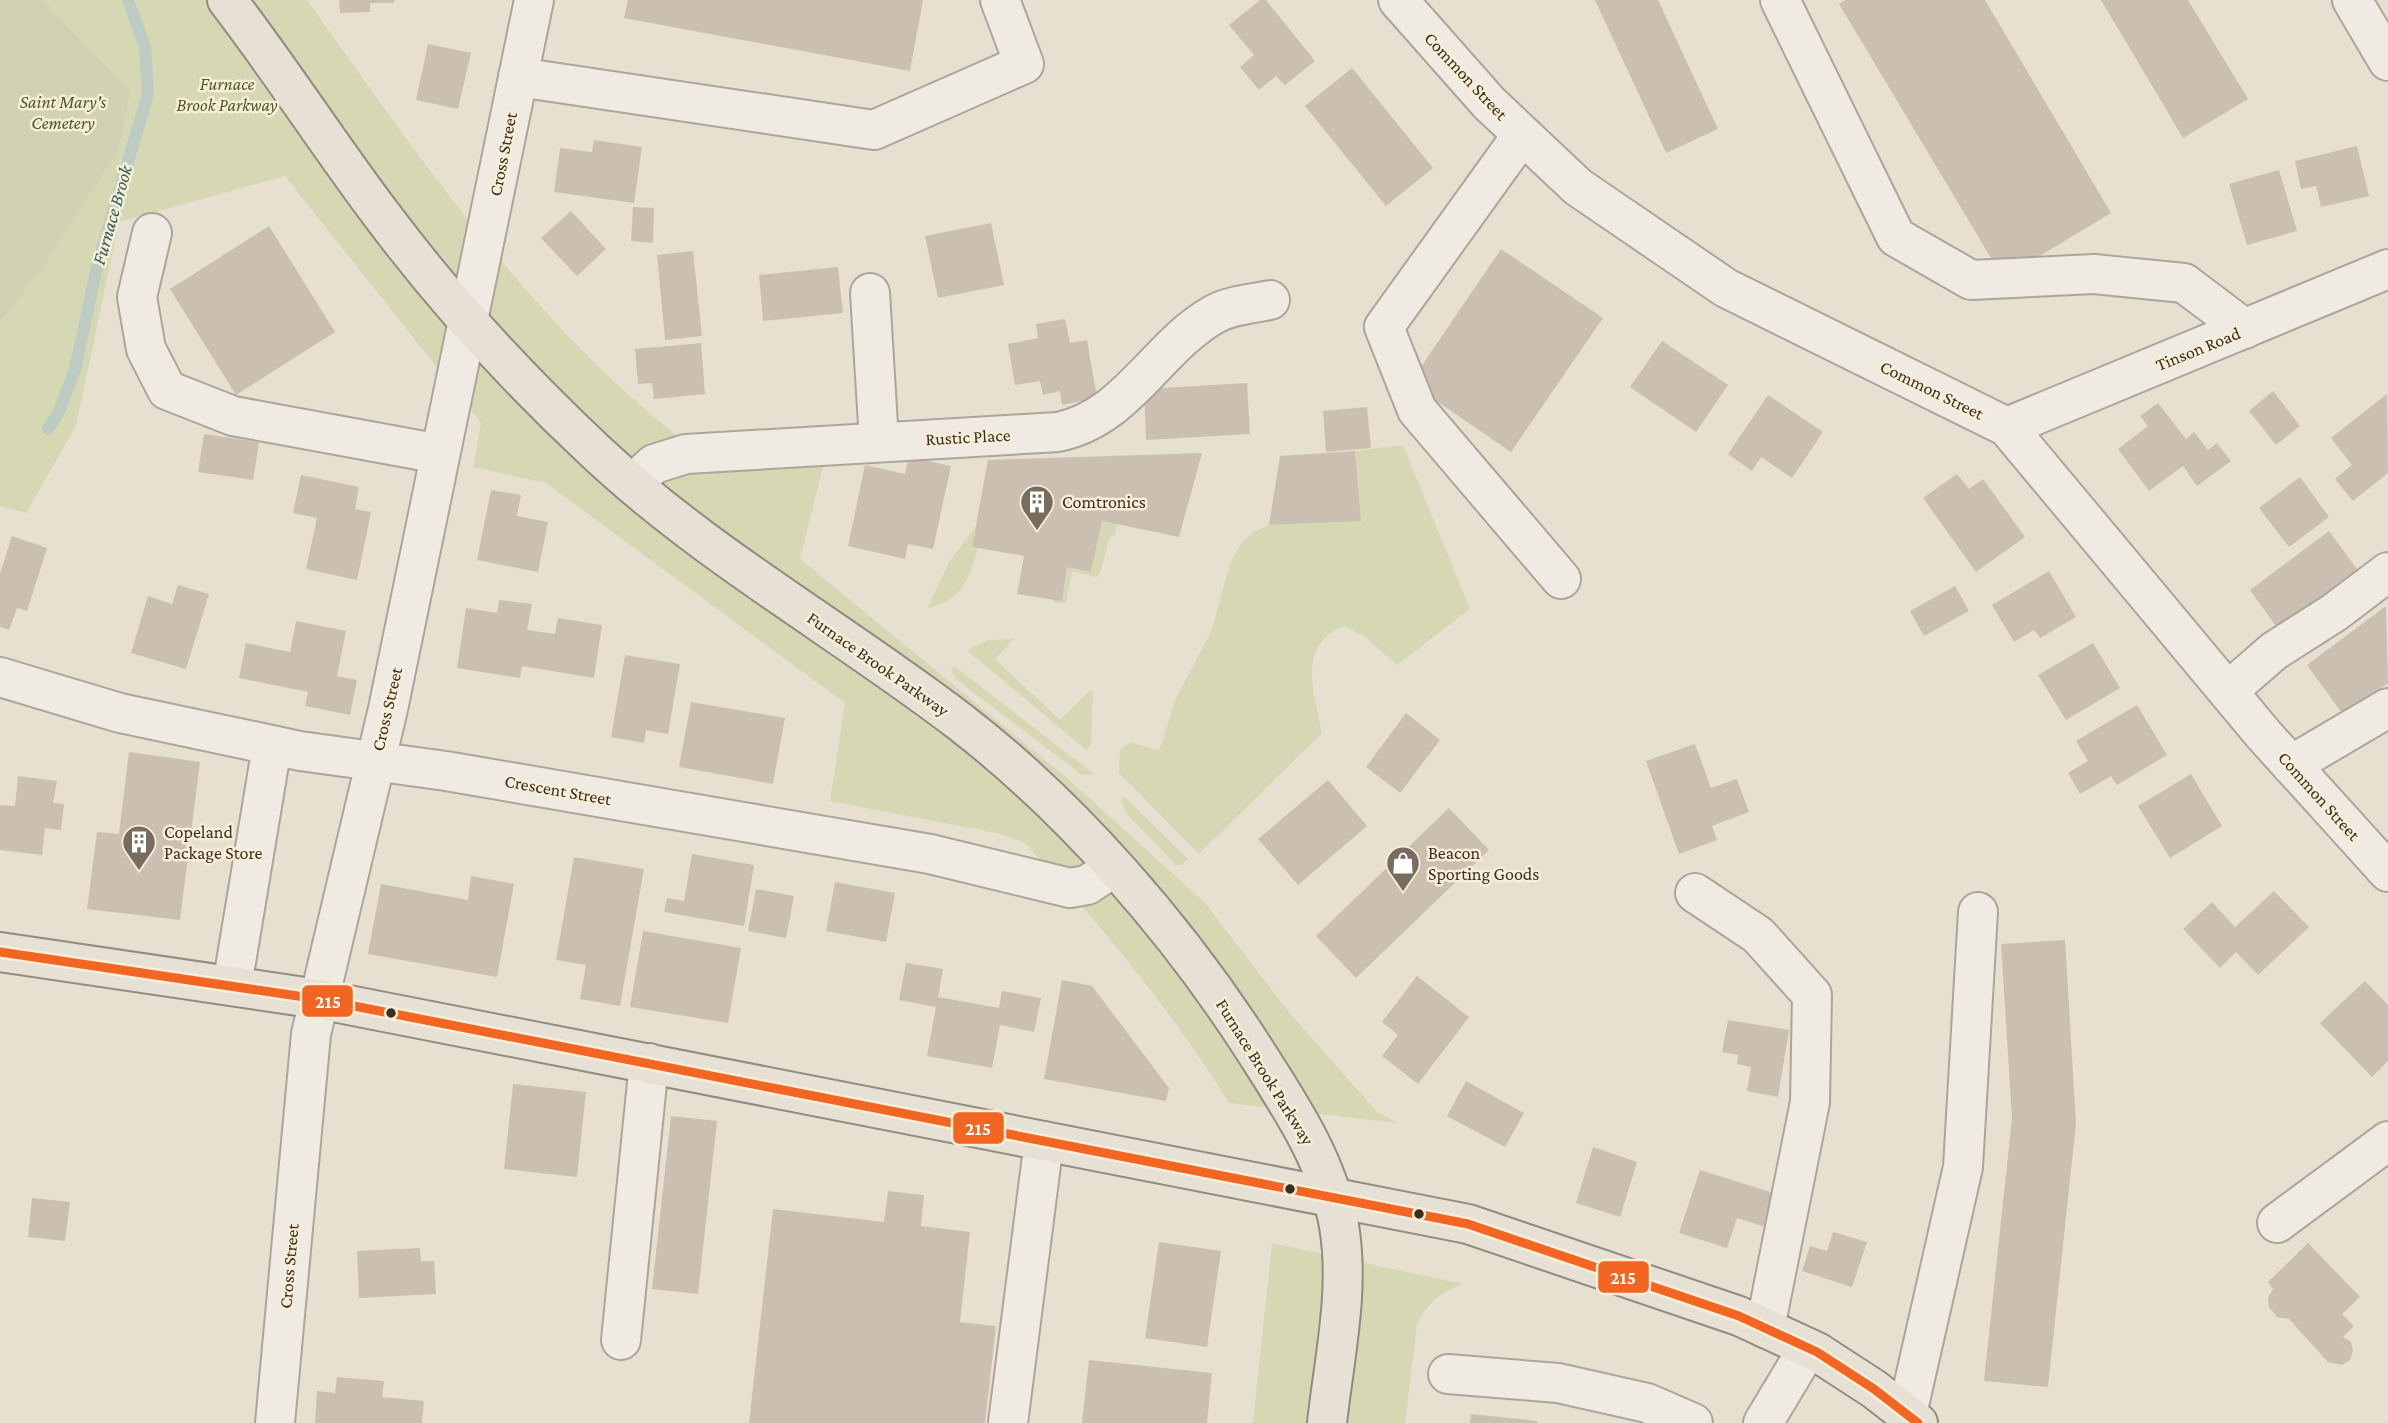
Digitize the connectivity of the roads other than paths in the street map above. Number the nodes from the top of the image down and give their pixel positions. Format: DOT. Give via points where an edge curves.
graph roads {
  1 [pos="227,0"];
  2 [pos="534,0"];
  3 [pos="1000,0"];
  4 [pos="1398,0"];
  5 [pos="1780,0"];
  6 [pos="2352,0"];
  7 [pos="2388,61"];
  8 [pos="518,77"];
  9 [pos="1522,135"];
  10 [pos="152,233"];
  11 [pos="2388,269"];
  12 [pos="870,293"];
  13 [pos="1270,300"];
  14 [pos="467,320"];
  15 [pos="2245,329"];
  16 [pos="2007,427"];
  17 [pos="879,442"];
  18 [pos="440,454"];
  19 [pos="632,484"];
  20 [pos="2388,572"];
  21 [pos="1560,579"];
  22 [pos="0,677"];
  23 [pos="2228,691"];
  24 [pos="2388,708"];
  25 [pos="272,746"];
  26 [pos="375,763"];
  27 [pos="2291,765"];
  28 [pos="1113,868"];
  29 [pos="2388,872"];
  30 [pos="1696,893"];
  31 [pos="1978,912"];
  32 [pos="0,952"];
  33 [pos="232,986"];
  34 [pos="318,999"];
  35 [pos="649,1063"];
  36 [pos="1044,1141"];
  37 [pos="2388,1141"];
  38 [pos="1334,1196"];
  39 [pos="2277,1223"];
  40 [pos="1765,1328"];
  41 [pos="621,1340"];
  42 [pos="1808,1348"];
  43 [pos="1448,1374"];
  44 [pos="1912,1419"];
  45 [pos="275,1423"];
  46 [pos="1008,1423"];
  47 [pos="1327,1423"];
  48 [pos="1693,1423"];
  49 [pos="1763,1423"];
  1 -- 14 [label="main road, Furnace Brook Parkway" via="382,215"];
  2 -- 8 [label="street, Cross Street"];
  3 -- 8 [label="street" via="1024,64 874,130"];
  4 -- 9 [label="street, Common Street"];
  5 -- 15 [label="street" via="1896,237 1971,279 2094,274 2184,283"];
  6 -- 7 [label="street"];
  8 -- 14 [label="street, Cross Street"];
  9 -- 16 [label="street, Common Street" via="1578,187 1726,288"];
  9 -- 21 [label="street" via="1384,327 1417,410"];
  10 -- 18 [label="street" via="137,297 146,349 167,390 233,416"];
  11 -- 15 [label="street, Tinson Road"];
  12 -- 17 [label="street"];
  13 -- 17 [label="street, Rustic Place" via="1214,314 1112,408 1078,428"];
  14 -- 18 [label="street, Cross Street"];
  14 -- 19 [label="main road, Furnace Brook Parkway" via="566,424"];
  15 -- 16 [label="street, Tinson Road"];
  16 -- 23 [label="street, Common Street"];
  17 -- 19 [label="street, Rustic Place" via="686,454 654,464"];
  18 -- 26 [label="street, Cross Street"];
  19 -- 28 [label="main road, Furnace Brook Parkway" via="987,743 1047,797"];
  20 -- 23 [label="street" via="2274,650"];
  22 -- 25 [label="street, Crescent Street" via="120,713"];
  23 -- 27 [label="street, Common Street"];
  24 -- 27 [label="street"];
  25 -- 26 [label="street, Crescent Street"];
  25 -- 33 [label="street"];
  26 -- 28 [label="street, Crescent Street" via="446,771 930,854 1070,888 1102,878"];
  26 -- 34 [label="street, Cross Street"];
  27 -- 29 [label="street, Common Street"];
  28 -- 38 [label="main road, Furnace Brook Parkway" via="1240,1027 1311,1144"];
  30 -- 40 [label="street" via="1758,935 1812,995 1810,1102"];
  31 -- 44 [label="street" via="1963,1167"];
  32 -- 33 [label="main road"];
  33 -- 34 [label="main road"];
  34 -- 35 [label="main road"];
  34 -- 45 [label="street, Cross Street" via="307,1060"];
  35 -- 36 [label="main road"];
  35 -- 41 [label="street"];
  36 -- 38 [label="main road"];
  36 -- 46 [label="street"];
  37 -- 39 [label="street"];
  38 -- 40 [label="main road" via="1501,1233"];
  38 -- 47 [label="main road, Furnace Brook Parkway" via="1343,1273"];
  40 -- 42 [label="main road"];
  42 -- 44 [label="main road"];
  42 -- 49 [label="street"];
  43 -- 48 [label="street" via="1558,1383 1647,1403"];
}
